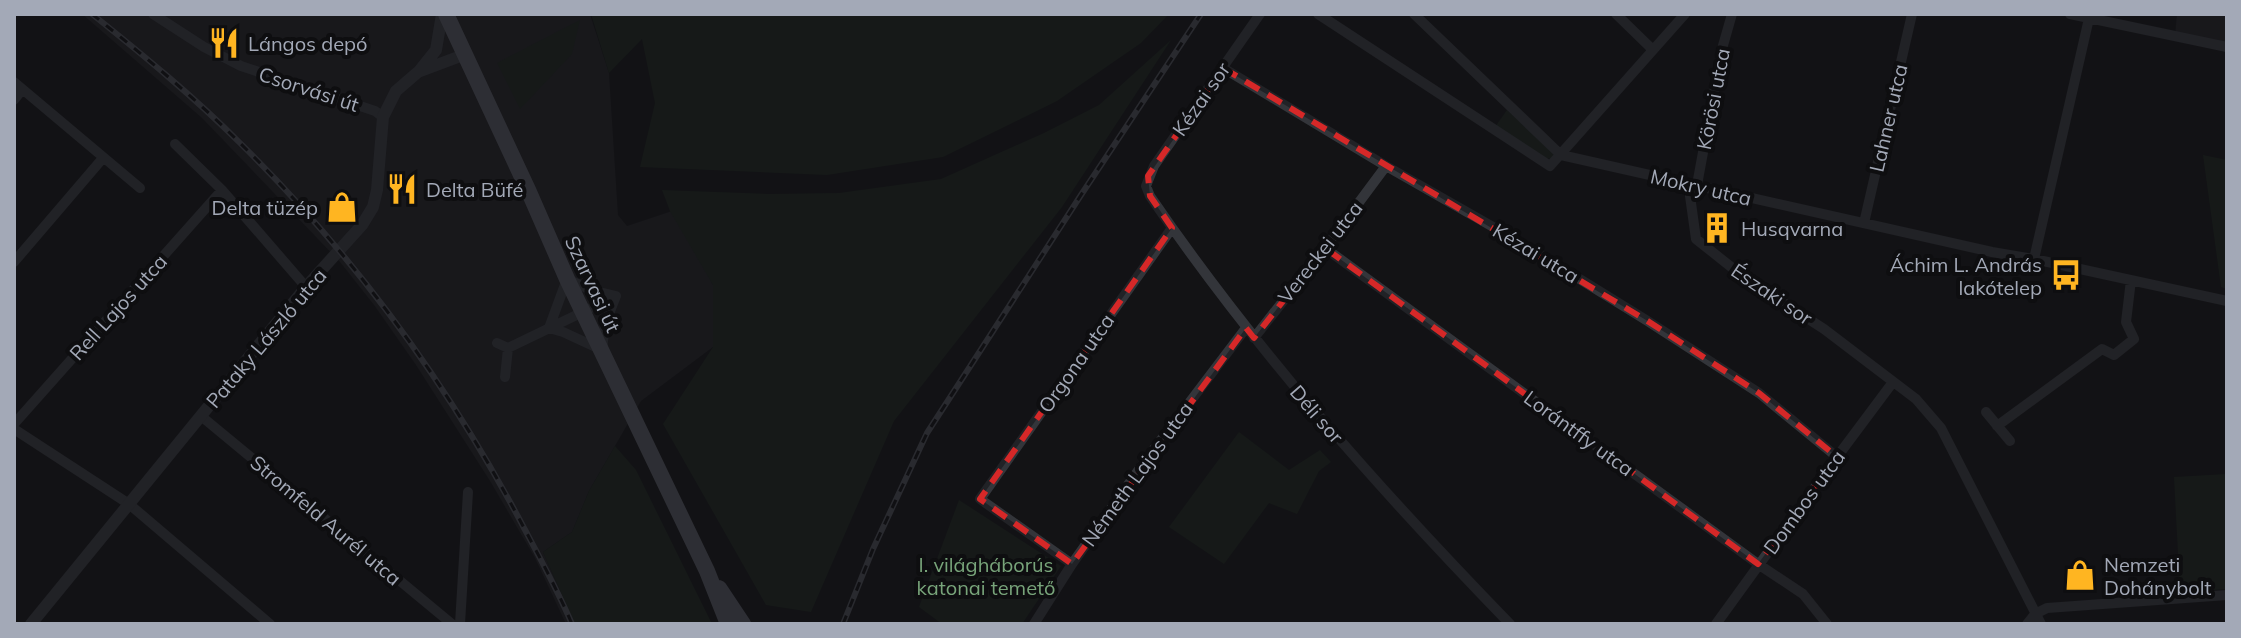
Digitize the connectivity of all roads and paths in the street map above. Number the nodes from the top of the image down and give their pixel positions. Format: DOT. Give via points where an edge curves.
graph roads {
  1 [pos="153,14"];
  2 [pos="444,14"];
  3 [pos="1260,14"];
  4 [pos="1318,14"];
  5 [pos="1414,14"];
  6 [pos="1616,14"];
  7 [pos="1685,14"];
  8 [pos="1732,14"];
  9 [pos="1912,14"];
  10 [pos="2070,14"];
  11 [pos="2090,16"];
  12 [pos="2227,47"];
  13 [pos="1652,49"];
  14 [pos="466,54"];
  15 [pos="1223,68"];
  16 [pos="418,72"];
  17 [pos="18,86"];
  18 [pos="14,100"];
  19 [pos="383,117"];
  20 [pos="175,144"];
  21 [pos="1561,155"];
  22 [pos="103,158"];
  23 [pos="1386,166"];
  24 [pos="1697,185"];
  25 [pos="1146,186"];
  26 [pos="140,188"];
  27 [pos="222,190"];
  28 [pos="1864,223"];
  29 [pos="1172,228"];
  30 [pos="1325,248"];
  31 [pos="2034,259"];
  32 [pos="14,262"];
  33 [pos="567,279"];
  34 [pos="2131,280"];
  35 [pos="306,287"];
  36 [pos="618,295"];
  37 [pos="2227,301"];
  38 [pos="582,312"];
  39 [pos="549,328"];
  40 [pos="1246,328"];
  41 [pos="1254,338"];
  42 [pos="497,343"];
  43 [pos="508,348"];
  44 [pos="602,350"];
  45 [pos="505,377"];
  46 [pos="1893,382"];
  47 [pos="1986,412"];
  48 [pos="201,416"];
  49 [pos="1997,426"];
  50 [pos="14,427"];
  51 [pos="2010,441"];
  52 [pos="1837,457"];
  53 [pos="468,492"];
  54 [pos="129,504"];
  55 [pos="1072,564"];
  56 [pos="1758,564"];
  57 [pos="707,571"];
  58 [pos="2227,595"];
  59 [pos="2038,619"];
  60 [pos="1040,622"];
  61 [pos="31,624"];
  62 [pos="270,624"];
  63 [pos="452,624"];
  64 [pos="460,624"];
  65 [pos="728,624"];
  66 [pos="743,624"];
  67 [pos="1510,624"];
  68 [pos="1716,624"];
  69 [pos="1827,624"];
  70 [pos="2027,624"];
  1 -- 19 [label="street, Csorvási út" via="241,66"];
  2 -- 14 [label="main road, Szarvasi út"];
  2 -- 16 [label="street" via="436,50"];
  3 -- 15 [label="street, Kézai sor"];
  4 -- 21 [label="street" via="1550,166"];
  5 -- 21 [label="street"];
  6 -- 13 [label="street"];
  7 -- 13 [label="street"];
  8 -- 24 [label="street, Körösi utca"];
  9 -- 28 [label="street, Lahner utca"];
  10 -- 11 [label="street"];
  11 -- 12 [label="street"];
  11 -- 31 [label="street"];
  13 -- 21 [label="street"];
  14 -- 16 [label="street, Pataky László utca"];
  14 -- 33 [label="main road, Szarvasi út"];
  15 -- 23 [label="street, Kézai utca"];
  15 -- 25 [label="street, Kézai sor" via="1154,166"];
  16 -- 19 [label="street, Pataky László utca" via="396,91"];
  17 -- 18 [label="street"];
  17 -- 22 [label="street"];
  19 -- 35 [label="street, Pataky László utca" via="373,207"];
  20 -- 27 [label="street"];
  21 -- 24 [label="street, Mokry utca"];
  22 -- 26 [label="street"];
  22 -- 32 [label="street"];
  23 -- 30 [label="street, Vereckei utca"];
  23 -- 52 [label="street, Kézai utca" via="1659,328 1759,393"];
  24 -- 28 [label="street, Mokry utca"];
  24 -- 46 [label="street, Északi sor" via="1690,196 1696,239"];
  25 -- 29 [label="street, Déli sor"];
  27 -- 35 [label="street"];
  27 -- 50 [label="street, Rell Lajos utca"];
  28 -- 31 [label="street, Mokry utca"];
  29 -- 40 [label="street, Déli sor"];
  29 -- 55 [label="street, Orgona utca" via="980,499"];
  30 -- 41 [label="street, Vereckei utca"];
  30 -- 56 [label="street, Lorántffy utca"];
  31 -- 34 [label="street, Mokry utca"];
  33 -- 36 [label="street"];
  33 -- 38 [label="main road, Szarvasi út"];
  33 -- 39 [label="street"];
  34 -- 37 [label="street, Mokry utca"];
  34 -- 49 [label="street" via="2126,322 2134,339 2114,355 2102,349"];
  35 -- 48 [label="street, Pataky László utca"];
  36 -- 38 [label="street"];
  36 -- 44 [label="street" via="605,324"];
  38 -- 39 [label="street"];
  38 -- 44 [label="main road, Szarvasi út"];
  39 -- 43 [label="street"];
  39 -- 44 [label="street"];
  40 -- 41 [label="street, Déli sor"];
  40 -- 55 [label="street, Németh Lajos utca"];
  41 -- 67 [label="street, Déli sor" via="1378,484"];
  42 -- 43 [label="street"];
  43 -- 45 [label="street"];
  44 -- 57 [label="main road, Szarvasi út"];
  46 -- 52 [label="street, Dombos utca"];
  46 -- 59 [label="street, Északi sor" via="1941,428"];
  47 -- 49 [label="street"];
  48 -- 54 [label="street, Pataky László utca"];
  48 -- 63 [label="street, Stromfeld Aurél utca"];
  49 -- 51 [label="street"];
  50 -- 54 [label="street"];
  52 -- 56 [label="street, Dombos utca"];
  53 -- 64 [label="street"];
  54 -- 61 [label="street, Pataky László utca"];
  54 -- 62 [label="street"];
  55 -- 60 [label="street, Németh Lajos utca"];
  56 -- 68 [label="street, Dombos utca"];
  56 -- 69 [label="street, Lorántffy utca" via="1803,594"];
  57 -- 65 [label="main road, Szarvasi út"];
  57 -- 66 [label="main road, Szarvasi út"];
  58 -- 59 [label="street" via="2047,608"];
  59 -- 70 [label="street"];
}
